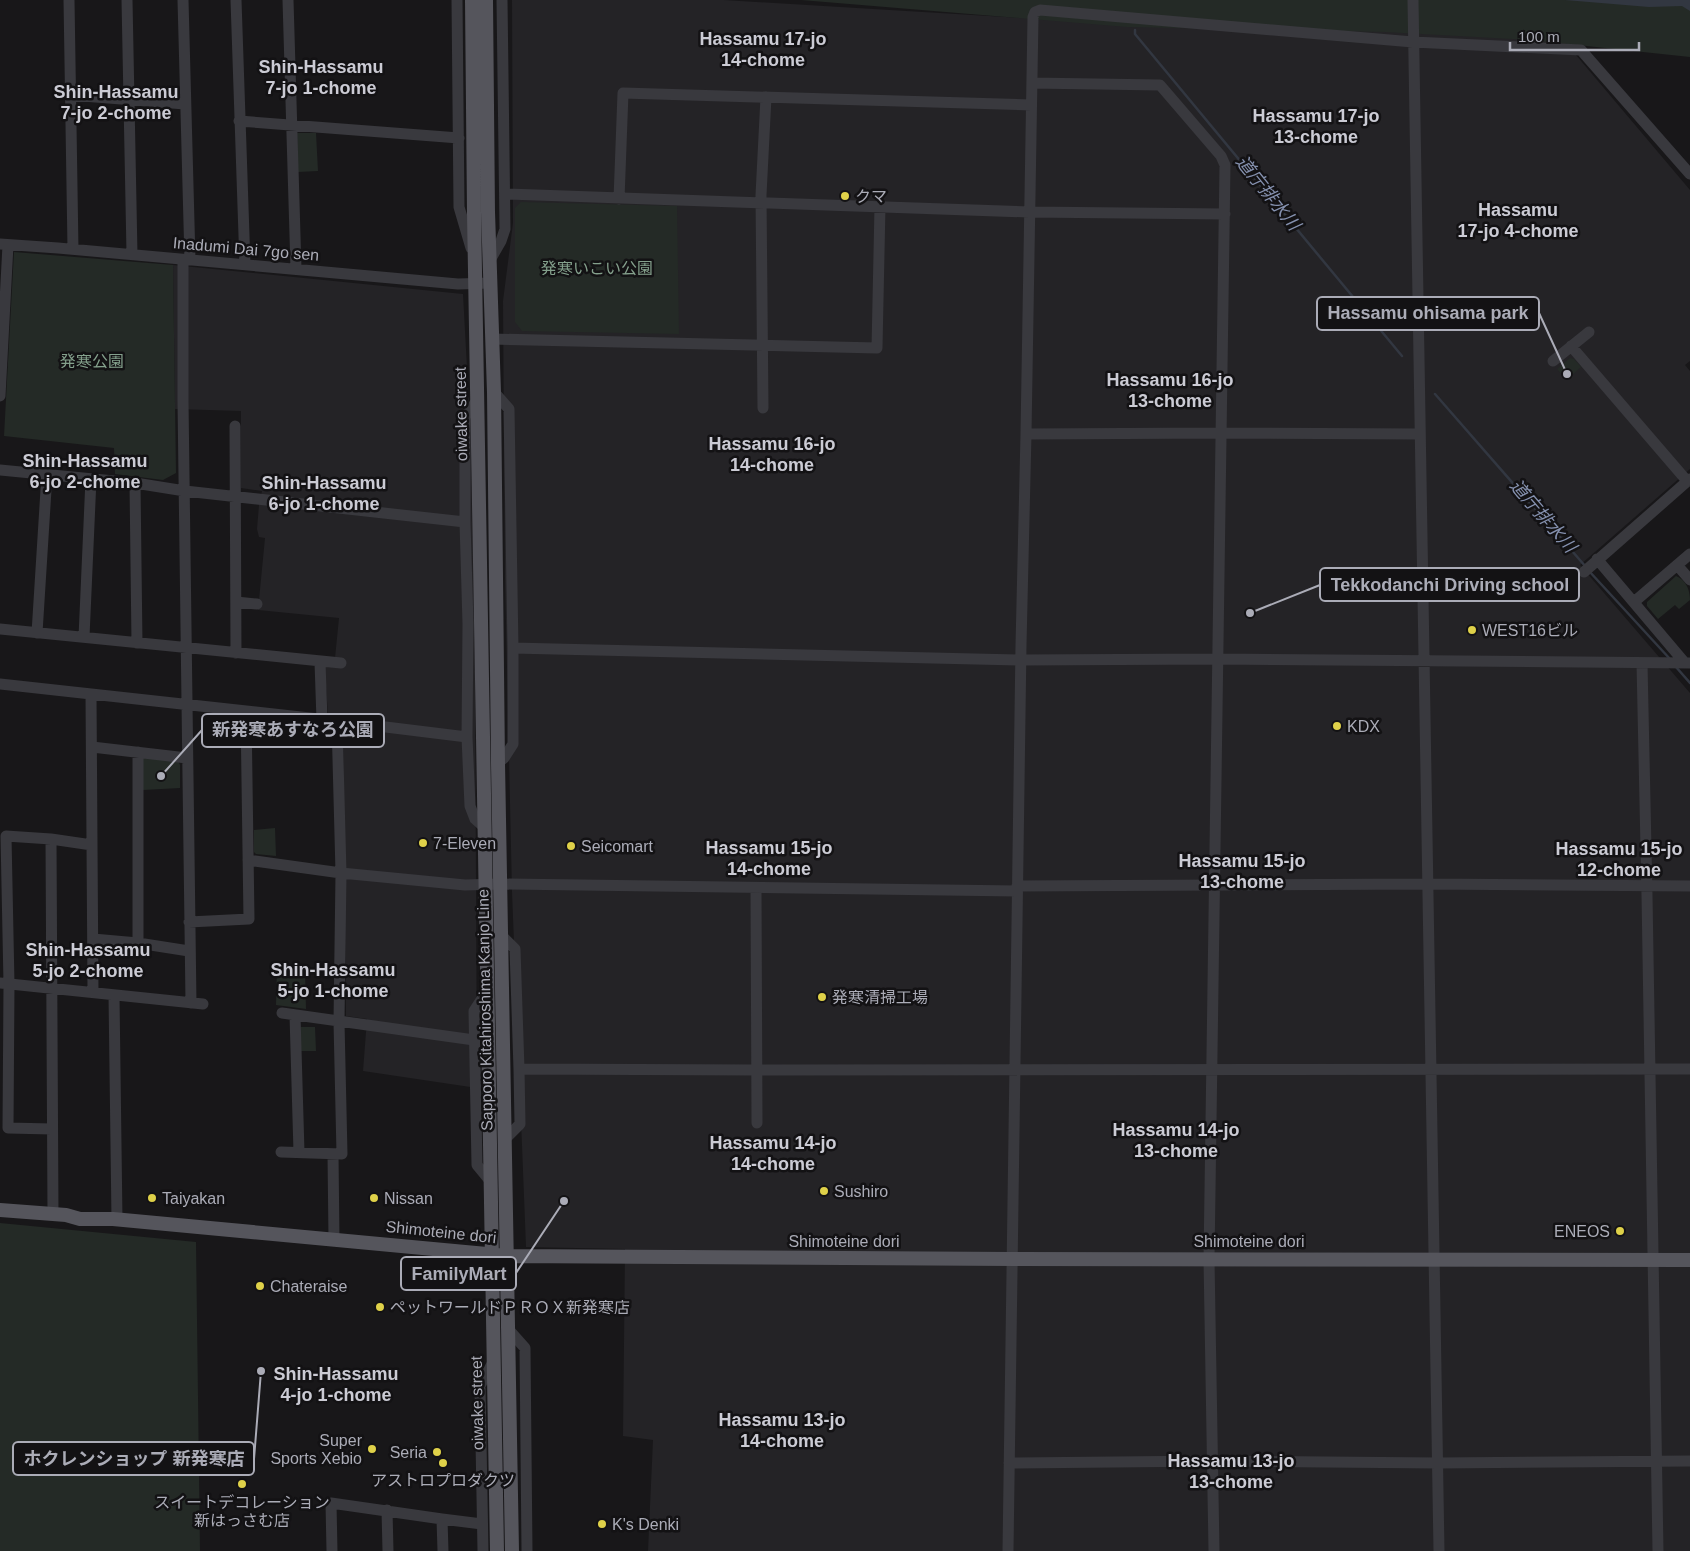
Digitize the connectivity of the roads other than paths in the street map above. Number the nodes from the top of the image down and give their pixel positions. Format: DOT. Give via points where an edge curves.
graph roads {
  1 [pos="69,0"];
  2 [pos="127,0"];
  3 [pos="183,0"];
  4 [pos="236,0"];
  5 [pos="288,0"];
  6 [pos="457,0"];
  7 [pos="472,0"];
  8 [pos="486,0"];
  9 [pos="502,0"];
  10 [pos="1413,0"];
  11 [pos="1413,42"];
  12 [pos="1032,83"];
  13 [pos="70,95"];
  14 [pos="766,97"];
  15 [pos="129,99"];
  16 [pos="185,104"];
  17 [pos="1031,105"];
  18 [pos="239,121"];
  19 [pos="291,124"];
  20 [pos="459,138"];
  21 [pos="1690,174"];
  22 [pos="505,194"];
  23 [pos="619,199"];
  24 [pos="762,203"];
  25 [pos="880,206"];
  26 [pos="1029,212"];
  27 [pos="1225,214"];
  28 [pos="4,244"];
  29 [pos="73,249"];
  30 [pos="132,254"];
  31 [pos="187,260"];
  32 [pos="482,264"];
  33 [pos="245,265"];
  34 [pos="296,270"];
  35 [pos="483,283"];
  36 [pos="1589,332"];
  37 [pos="492,339"];
  38 [pos="762,345"];
  39 [pos="1571,346"];
  40 [pos="1553,362"];
  41 [pos="494,392"];
  42 [pos="0,396"];
  43 [pos="478,399"];
  44 [pos="762,408"];
  45 [pos="235,426"];
  46 [pos="1221,433"];
  47 [pos="1026,434"];
  48 [pos="1420,434"];
  49 [pos="0,470"];
  50 [pos="47,474"];
  51 [pos="91,479"];
  52 [pos="1689,480"];
  53 [pos="135,483"];
  54 [pos="185,491"];
  55 [pos="235,496"];
  56 [pos="465,522"];
  57 [pos="1690,554"];
  58 [pos="1596,560"];
  59 [pos="1677,565"];
  60 [pos="1584,572"];
  61 [pos="1690,580"];
  62 [pos="236,602"];
  63 [pos="1634,602"];
  64 [pos="257,604"];
  65 [pos="0,629"];
  66 [pos="38,633"];
  67 [pos="84,637"];
  68 [pos="137,643"];
  69 [pos="187,648"];
  70 [pos="513,648"];
  71 [pos="236,653"];
  72 [pos="1218,659"];
  73 [pos="1021,660"];
  74 [pos="1424,660"];
  75 [pos="320,662"];
  76 [pos="1642,663"];
  77 [pos="1685,663"];
  78 [pos="341,664"];
  79 [pos="0,684"];
  80 [pos="91,694"];
  81 [pos="188,705"];
  82 [pos="246,712"];
  83 [pos="322,720"];
  84 [pos="337,721"];
  85 [pos="467,737"];
  86 [pos="92,747"];
  87 [pos="138,752"];
  88 [pos="187,758"];
  89 [pos="498,763"];
  90 [pos="485,828"];
  91 [pos="51,839"];
  92 [pos="92,845"];
  93 [pos="248,860"];
  94 [pos="341,873"];
  95 [pos="500,884"];
  96 [pos="1428,884"];
  97 [pos="1215,885"];
  98 [pos="1647,885"];
  99 [pos="486,886"];
  100 [pos="1690,886"];
  101 [pos="756,888"];
  102 [pos="1017,888"];
  103 [pos="189,922"];
  104 [pos="502,936"];
  105 [pos="93,939"];
  106 [pos="138,943"];
  107 [pos="190,951"];
  108 [pos="5,984"];
  109 [pos="52,988"];
  110 [pos="488,991"];
  111 [pos="93,992"];
  112 [pos="114,995"];
  113 [pos="282,1013"];
  114 [pos="295,1015"];
  115 [pos="339,1022"];
  116 [pos="474,1040"];
  117 [pos="520,1069"];
  118 [pos="1212,1069"];
  119 [pos="1649,1069"];
  120 [pos="1690,1069"];
  121 [pos="756,1070"];
  122 [pos="1014,1070"];
  123 [pos="1432,1070"];
  124 [pos="757,1123"];
  125 [pos="52,1129"];
  126 [pos="505,1139"];
  127 [pos="281,1152"];
  128 [pos="299,1152"];
  129 [pos="333,1154"];
  130 [pos="490,1182"];
  131 [pos="0,1210"];
  132 [pos="53,1214"];
  133 [pos="117,1220"];
  134 [pos="334,1240"];
  135 [pos="492,1255"];
  136 [pos="508,1256"];
  137 [pos="1012,1259"];
  138 [pos="1210,1259"];
  139 [pos="1434,1260"];
  140 [pos="1653,1260"];
  141 [pos="1690,1260"];
  142 [pos="509,1330"];
  143 [pos="493,1362"];
  144 [pos="1213,1461"];
  145 [pos="1656,1461"];
  146 [pos="1690,1461"];
  147 [pos="1009,1463"];
  148 [pos="1438,1463"];
  149 [pos="387,1510"];
  150 [pos="442,1519"];
  151 [pos="482,1524"];
  152 [pos="332,1551"];
  153 [pos="388,1551"];
  154 [pos="443,1551"];
  155 [pos="482,1551"];
  156 [pos="497,1551"];
  157 [pos="512,1551"];
  158 [pos="527,1551"];
  159 [pos="1008,1551"];
  160 [pos="1214,1551"];
  161 [pos="1439,1551"];
  162 [pos="1658,1551"];
  1 -- 13 [label="street"];
  2 -- 15 [label="street"];
  3 -- 16 [label="street"];
  4 -- 18 [label="street"];
  5 -- 19 [label="street"];
  6 -- 20 [label="street"];
  7 -- 32 [label="main road, oiwake street"];
  8 -- 32 [label="main road, oiwake street" via="488,48"];
  9 -- 22 [label="street"];
  10 -- 11 [label="street"];
  11 -- 12 [label="street" via="1040,10 1033,17"];
  11 -- 21 [label="street" via="1581,50"];
  11 -- 48 [label="street"];
  12 -- 17 [label="street"];
  12 -- 27 [label="street" via="1160,85 1221,156 1225,165"];
  13 -- 15 [label="street"];
  13 -- 29 [label="street"];
  14 -- 17 [label="street"];
  14 -- 23 [label="street" via="623,93"];
  14 -- 24 [label="street"];
  15 -- 16 [label="street"];
  15 -- 30 [label="street"];
  16 -- 31 [label="street"];
  17 -- 26 [label="street"];
  18 -- 19 [label="street"];
  18 -- 33 [label="street"];
  19 -- 20 [label="street"];
  19 -- 34 [label="street"];
  20 -- 32 [label="street" via="459,207"];
  22 -- 23 [label="street"];
  22 -- 32 [label="street" via="505,229 501,241"];
  23 -- 24 [label="street"];
  24 -- 25 [label="street"];
  24 -- 38 [label="street"];
  25 -- 26 [label="street"];
  25 -- 38 [label="street" via="876,348"];
  26 -- 27 [label="street"];
  26 -- 47 [label="street"];
  27 -- 46 [label="street"];
  28 -- 29 [label="street, Inadumi Dai 7go sen"];
  28 -- 42 [label="street"];
  29 -- 30 [label="street, Inadumi Dai 7go sen"];
  30 -- 31 [label="street, Inadumi Dai 7go sen"];
  31 -- 33 [label="street, Inadumi Dai 7go sen"];
  31 -- 54 [label="street"];
  32 -- 35 [label="main road, oiwake street"];
  33 -- 34 [label="street, Inadumi Dai 7go sen"];
  34 -- 35 [label="street, Inadumi Dai 7go sen" via="458,284"];
  35 -- 37 [label="main road, oiwake street"];
  35 -- 43 [label="main road, oiwake street"];
  36 -- 39 [label="street"];
  37 -- 38 [label="street"];
  37 -- 41 [label="main road, oiwake street"];
  38 -- 44 [label="street"];
  39 -- 40 [label="street"];
  39 -- 52 [label="street"];
  41 -- 70 [label="street" via="509,410"];
  41 -- 89 [label="main road, oiwake street"];
  43 -- 56 [label="street" via="465,417"];
  43 -- 90 [label="main road, oiwake street"];
  45 -- 55 [label="street"];
  46 -- 47 [label="street"];
  46 -- 48 [label="street"];
  46 -- 72 [label="street"];
  47 -- 73 [label="street"];
  48 -- 74 [label="street"];
  49 -- 50 [label="street"];
  50 -- 51 [label="street"];
  50 -- 66 [label="street"];
  51 -- 53 [label="street"];
  51 -- 67 [label="street"];
  52 -- 58 [label="street"];
  53 -- 54 [label="street"];
  53 -- 68 [label="street"];
  54 -- 55 [label="street"];
  54 -- 69 [label="street"];
  55 -- 56 [label="street"];
  55 -- 62 [label="street"];
  56 -- 85 [label="street"];
  57 -- 59 [label="street"];
  58 -- 60 [label="street"];
  58 -- 63 [label="street"];
  59 -- 61 [label="street"];
  59 -- 63 [label="street"];
  62 -- 64 [label="street"];
  62 -- 71 [label="street"];
  63 -- 77 [label="street"];
  65 -- 66 [label="street"];
  66 -- 67 [label="street"];
  67 -- 68 [label="street"];
  68 -- 69 [label="street"];
  69 -- 71 [label="street"];
  69 -- 81 [label="street"];
  70 -- 73 [label="street"];
  70 -- 89 [label="street" via="513,744"];
  71 -- 75 [label="street"];
  72 -- 73 [label="street"];
  72 -- 74 [label="street"];
  72 -- 97 [label="street"];
  73 -- 102 [label="street"];
  74 -- 76 [label="street"];
  74 -- 96 [label="street"];
  75 -- 78 [label="street"];
  75 -- 83 [label="street"];
  76 -- 77 [label="street"];
  76 -- 98 [label="street"];
  79 -- 80 [label="street"];
  80 -- 81 [label="street"];
  80 -- 86 [label="street"];
  81 -- 82 [label="street"];
  81 -- 88 [label="street"];
  82 -- 83 [label="street"];
  82 -- 93 [label="street"];
  83 -- 84 [label="street"];
  84 -- 85 [label="street"];
  84 -- 94 [label="street"];
  85 -- 90 [label="street" via="470,806 475,819"];
  86 -- 87 [label="street"];
  86 -- 92 [label="street"];
  87 -- 88 [label="street"];
  87 -- 106 [label="street"];
  88 -- 103 [label="street"];
  89 -- 95 [label="main road, Sapporo Kitahiroshima Kanjo Line"];
  90 -- 99 [label="main road, Sapporo Kitahiroshima Kanjo Line"];
  91 -- 92 [label="street"];
  91 -- 108 [label="street" via="6,836"];
  91 -- 109 [label="street"];
  92 -- 105 [label="street"];
  93 -- 94 [label="street"];
  93 -- 103 [label="street" via="249,919"];
  94 -- 99 [label="street"];
  94 -- 115 [label="street"];
  95 -- 99 [label="street"];
  95 -- 101 [label="street"];
  95 -- 104 [label="main road, Sapporo Kitahiroshima Kanjo Line"];
  96 -- 97 [label="street"];
  96 -- 98 [label="street"];
  96 -- 123 [label="street"];
  97 -- 102 [label="street"];
  97 -- 118 [label="street"];
  98 -- 100 [label="street"];
  98 -- 119 [label="street"];
  99 -- 110 [label="main road, Sapporo Kitahiroshima Kanjo Line"];
  101 -- 102 [label="street"];
  101 -- 121 [label="street"];
  102 -- 122 [label="street"];
  103 -- 107 [label="street"];
  104 -- 117 [label="street" via="515,949"];
  104 -- 126 [label="main road, Sapporo Kitahiroshima Kanjo Line"];
  105 -- 106 [label="street"];
  105 -- 111 [label="street"];
  106 -- 107 [label="street"];
  107 -- 112 [label="street" via="197,1004"];
  108 -- 109 [label="street"];
  108 -- 125 [label="street" via="8,1128"];
  109 -- 111 [label="street"];
  109 -- 125 [label="street"];
  110 -- 116 [label="street" via="474,1011"];
  110 -- 130 [label="main road, Sapporo Kitahiroshima Kanjo Line"];
  111 -- 112 [label="street"];
  112 -- 133 [label="street"];
  113 -- 114 [label="street"];
  114 -- 115 [label="street"];
  114 -- 128 [label="street"];
  115 -- 116 [label="street"];
  115 -- 129 [label="street" via="342,1154"];
  116 -- 130 [label="street" via="477,1165"];
  117 -- 121 [label="street"];
  117 -- 126 [label="street" via="520,1124"];
  118 -- 122 [label="street"];
  118 -- 123 [label="street"];
  118 -- 138 [label="street"];
  119 -- 120 [label="street"];
  119 -- 123 [label="street"];
  119 -- 140 [label="street"];
  121 -- 122 [label="street"];
  121 -- 124 [label="street"];
  122 -- 137 [label="street"];
  123 -- 139 [label="street"];
  125 -- 132 [label="street"];
  126 -- 136 [label="main road, Sapporo Kitahiroshima Kanjo Line"];
  127 -- 128 [label="street"];
  128 -- 129 [label="street"];
  129 -- 134 [label="street"];
  130 -- 135 [label="main road, Sapporo Kitahiroshima Kanjo Line"];
  131 -- 132 [label="main road, Shimoteine dori"];
  132 -- 133 [label="main road, Shimoteine dori"];
  133 -- 134 [label="main road, Shimoteine dori"];
  134 -- 135 [label="main road, Shimoteine dori"];
  135 -- 136 [label="main road, Shimoteine dori"];
  135 -- 143 [label="main road, oiwake street"];
  136 -- 137 [label="main road, Shimoteine dori"];
  136 -- 142 [label="main road, oiwake street"];
  137 -- 138 [label="main road, Shimoteine dori"];
  137 -- 147 [label="street"];
  138 -- 139 [label="main road, Shimoteine dori"];
  138 -- 144 [label="street"];
  139 -- 140 [label="main road, Shimoteine dori"];
  139 -- 148 [label="street"];
  140 -- 141 [label="main road, Shimoteine dori"];
  140 -- 145 [label="street"];
  142 -- 157 [label="main road, oiwake street"];
  142 -- 158 [label="street" via="525,1348"];
  143 -- 151 [label="street" via="480,1386"];
  143 -- 156 [label="main road, oiwake street"];
  144 -- 147 [label="street"];
  144 -- 148 [label="street"];
  144 -- 160 [label="street"];
  145 -- 146 [label="street"];
  145 -- 148 [label="street"];
  145 -- 162 [label="street"];
  147 -- 159 [label="street"];
  148 -- 161 [label="street"];
  149 -- 150 [label="street"];
  149 -- 152 [label="street" via="331,1502"];
  149 -- 153 [label="street"];
  150 -- 151 [label="street"];
  150 -- 154 [label="street"];
  151 -- 155 [label="street"];
}
